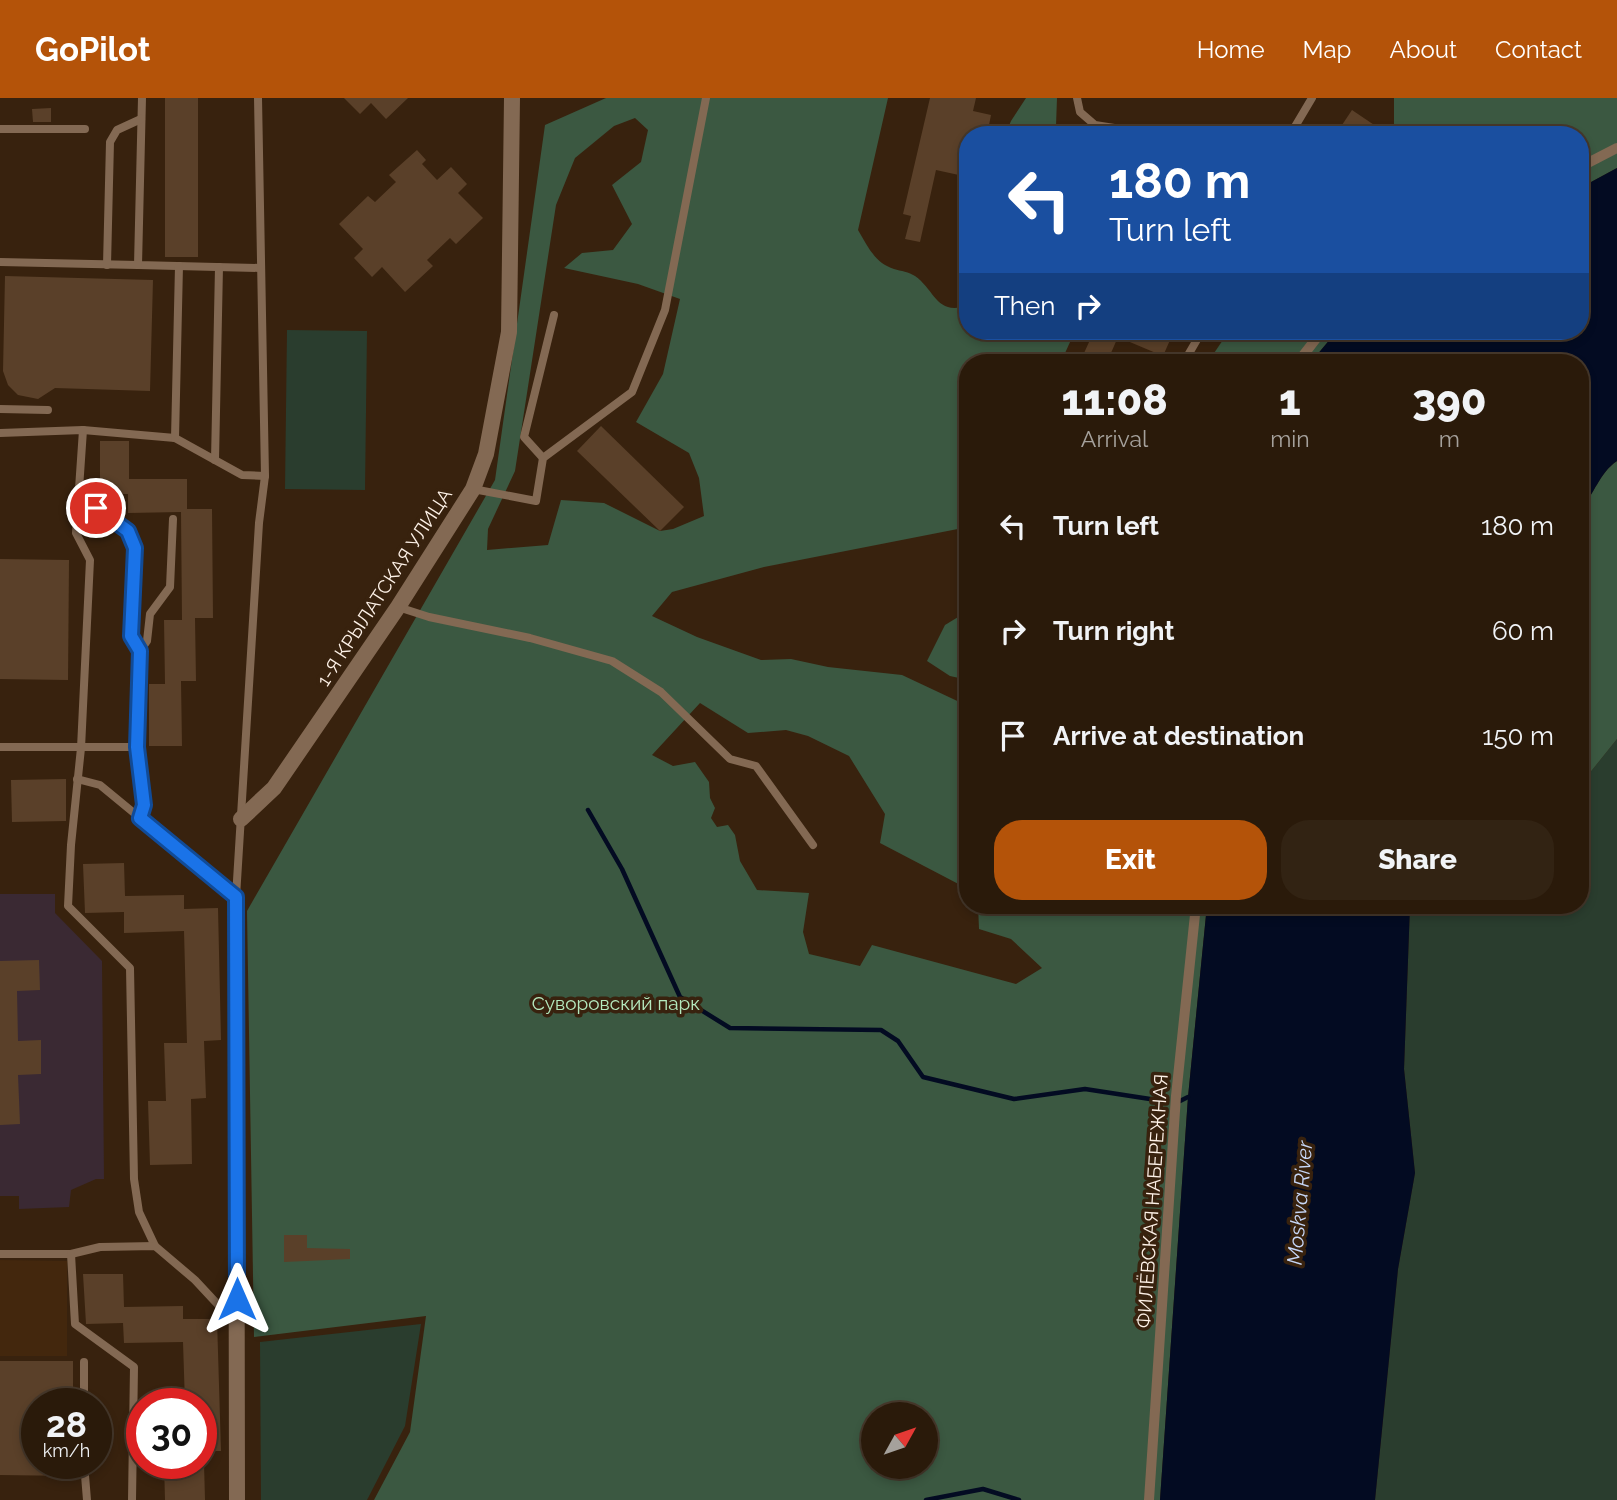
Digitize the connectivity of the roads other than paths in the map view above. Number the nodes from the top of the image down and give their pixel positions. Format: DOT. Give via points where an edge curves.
graph roads {
  1 [pos="142,98"];
  2 [pos="258,98"];
  3 [pos="512,98"];
  4 [pos="706,98"];
  5 [pos="1077,98"];
  6 [pos="1312,98"];
  7 [pos="141,118"];
  8 [pos="1101,126"];
  9 [pos="1295,126"];
  10 [pos="0,129"];
  11 [pos="85,129"];
  12 [pos="1617,148"];
  13 [pos="1589,162"];
  14 [pos="0,262"];
  15 [pos="107,265"];
  16 [pos="138,265"];
  17 [pos="179,266"];
  18 [pos="219,267"];
  19 [pos="261,268"];
  20 [pos="554,315"];
  21 [pos="1315,340"];
  22 [pos="1304,354"];
  23 [pos="0,409"];
  24 [pos="48,410"];
  25 [pos="83,430"];
  26 [pos="0,433"];
  27 [pos="175,438"];
  28 [pos="543,458"];
  29 [pos="215,460"];
  30 [pos="265,476"];
  31 [pos="472,489"];
  32 [pos="78,503"];
  33 [pos="173,519"];
  34 [pos="398,607"];
  35 [pos="140,651"];
  36 [pos="0,747"];
  37 [pos="137,747"];
  38 [pos="82,748"];
  39 [pos="77,779"];
  40 [pos="140,818"];
  41 [pos="241,819"];
  42 [pos="813,845"];
  43 [pos="236,897"];
  44 [pos="1195,914"];
  45 [pos="155,1246"];
  46 [pos="0,1254"];
  47 [pos="71,1254"];
  48 [pos="237,1326"];
  49 [pos="84,1362"];
  50 [pos="84,1388"];
  51 [pos="85,1479"];
  52 [pos="87,1500"];
  53 [pos="132,1500"];
  54 [pos="237,1500"];
  55 [pos="1150,1500"];
  1 -- 7 [label="lane"];
  2 -- 19 [label="lane"];
  3 -- 31 [label="street, 1-Я КРЫЛАТСКАЯ УЛИЦА" via="509,332 486,454"];
  4 -- 28 [label="lane" via="666,310 632,392"];
  5 -- 8 [label="lane" via="1080,112"];
  6 -- 9 [label="lane"];
  7 -- 15 [label="lane" via="117,130 110,142"];
  7 -- 16 [label="lane"];
  10 -- 11 [label="lane"];
  12 -- 13 [label="street"];
  14 -- 15 [label="lane"];
  15 -- 16 [label="lane"];
  16 -- 17 [label="lane"];
  17 -- 18 [label="lane"];
  17 -- 27 [label="lane"];
  18 -- 19 [label="lane"];
  18 -- 29 [label="lane"];
  19 -- 30 [label="lane"];
  20 -- 28 [label="lane" via="524,437"];
  21 -- 22 [label="street"];
  23 -- 24 [label="lane"];
  25 -- 26 [label="lane"];
  25 -- 27 [label="lane"];
  25 -- 32 [label="lane"];
  27 -- 29 [label="lane"];
  28 -- 31 [label="lane" via="536,501"];
  29 -- 30 [label="lane" via="242,475"];
  30 -- 41 [label="lane"];
  31 -- 34 [label="street, 1-Я КРЫЛАТСКАЯ УЛИЦА"];
  32 -- 35 [label="lane" via="96,508 128,531 135,548 131,636"];
  32 -- 38 [label="lane" via="76,533 90,560"];
  33 -- 35 [label="lane" via="170,587 150,614 147,641"];
  34 -- 41 [label="street, 1-Я КРЫЛАТСКАЯ УЛИЦА" via="274,788"];
  34 -- 42 [label="lane" via="612,661 660,692 730,759 756,766"];
  35 -- 37 [label="lane"];
  36 -- 38 [label="lane"];
  37 -- 38 [label="lane"];
  37 -- 40 [label="lane" via="144,805"];
  38 -- 39 [label="lane"];
  39 -- 40 [label="lane" via="100,785"];
  39 -- 45 [label="lane" via="68,906 130,968 134,1179 139,1212"];
  40 -- 43 [label="lane"];
  41 -- 43 [label="lane"];
  43 -- 48 [label="street"];
  44 -- 55 [label="street, ФИЛЁВСКАЯ НАБЕРЕЖНАЯ" via="1176,1096"];
  45 -- 47 [label="lane" via="100,1247"];
  45 -- 48 [label="lane" via="195,1280"];
  46 -- 47 [label="lane"];
  47 -- 53 [label="lane" via="75,1324 134,1367"];
  48 -- 54 [label="street"];
  49 -- 50 [label="lane"];
  51 -- 52 [label="lane"];
}
